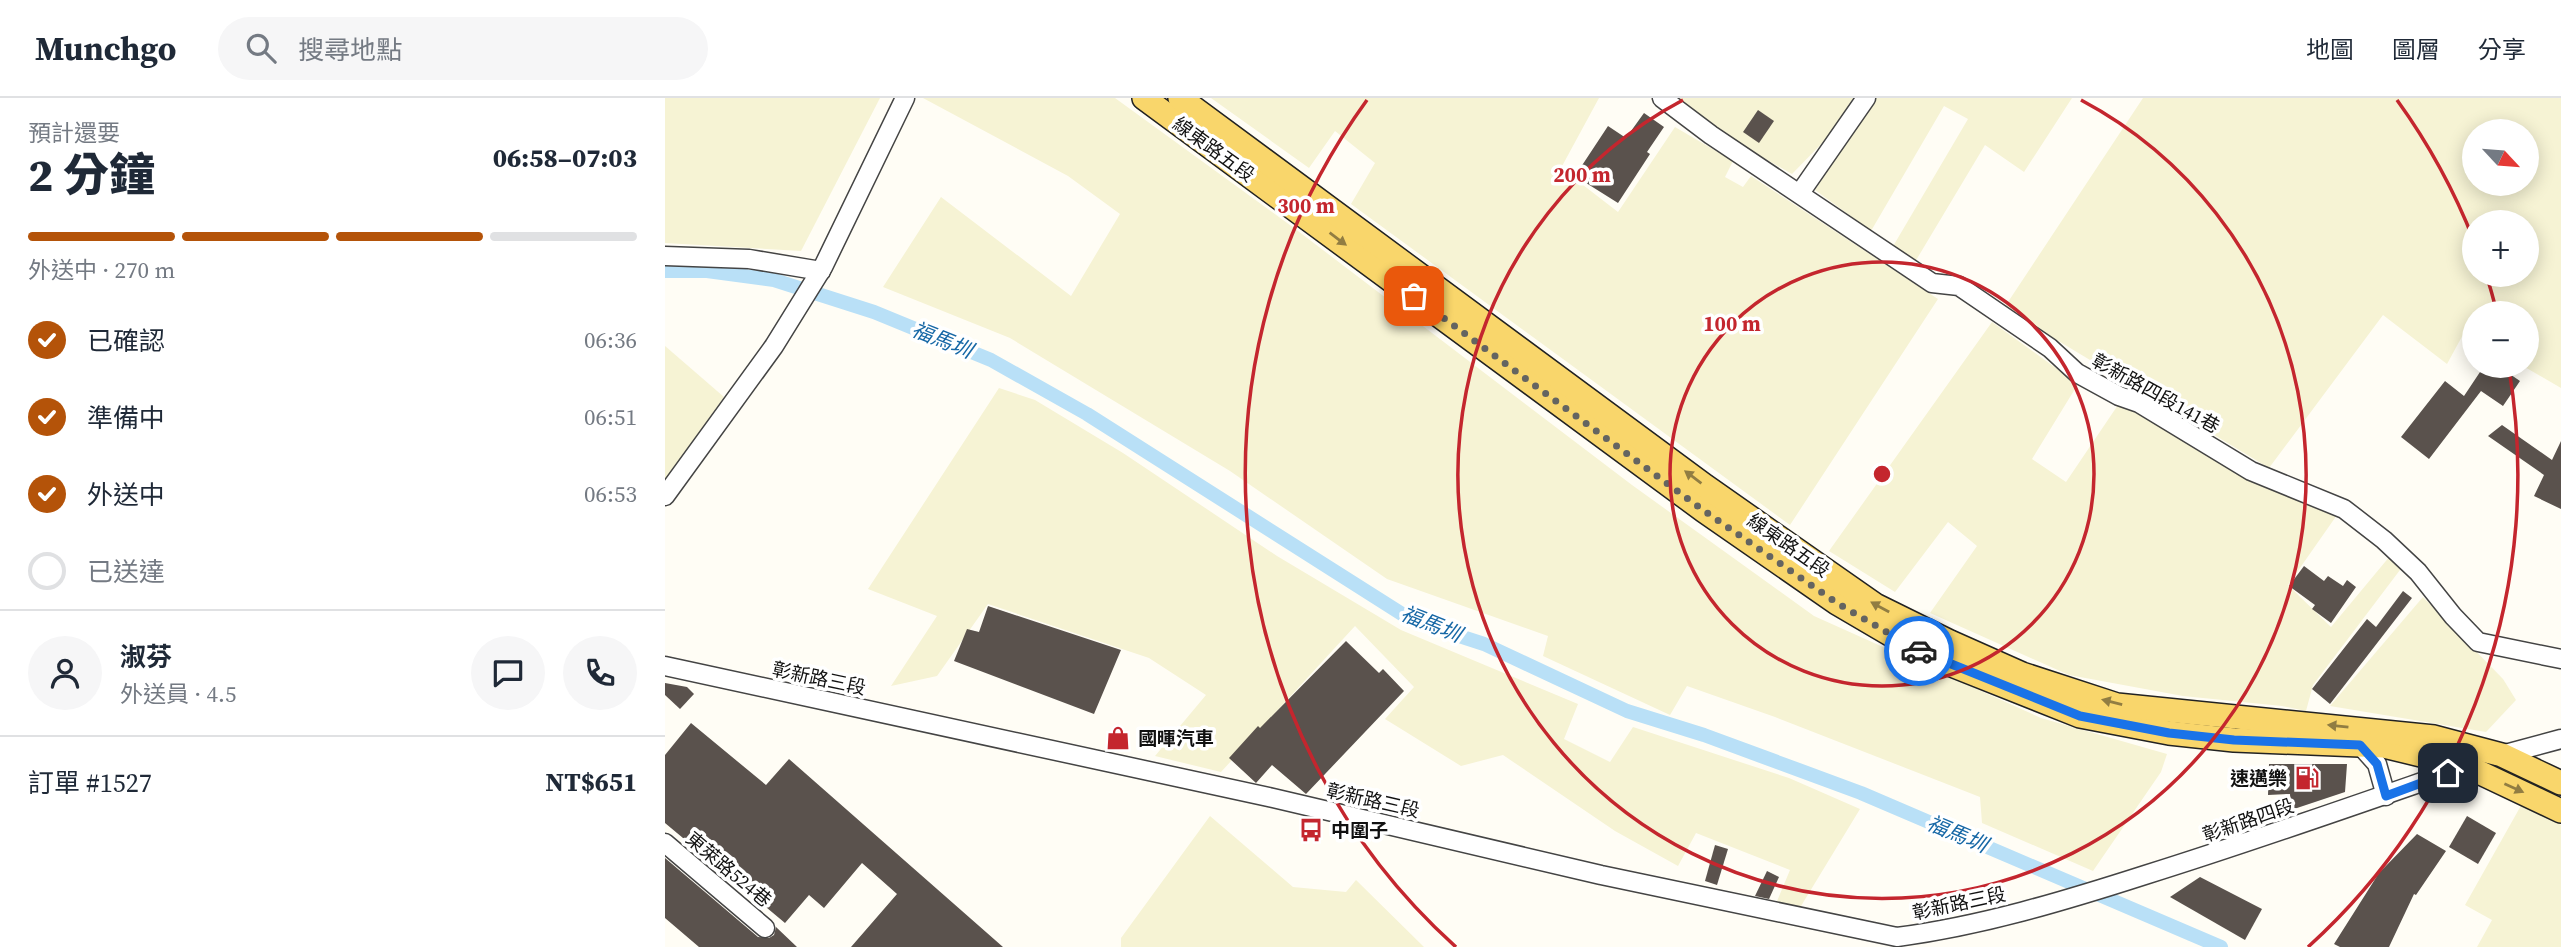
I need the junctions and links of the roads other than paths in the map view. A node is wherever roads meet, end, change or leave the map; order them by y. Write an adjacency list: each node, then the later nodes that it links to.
1 (905, 98): 8 (street)
2 (1144, 98): 13 (main road, 線東路五段, one-way to 13)
3 (1180, 98): 14 (main road, 線東路五段, one-way to 3)
4 (1661, 98): 6 (street, 彰新路四段141巷)
5 (1866, 98): 6 (street)
6 (1800, 193): 10 (street, 彰新路四段141巷)
7 (665, 256): 8 (street)
8 (818, 275): 9 (street)
9 (665, 496)
10 (2561, 659)
11 (665, 666): 22 (street, 彰新路三段)
12 (2561, 739): 14 (street, 彰新路四段)
13 (2360, 745): 15 (main road, 線東路五段); 17 (street)
14 (2502, 755): 15 (street, 彰新路四段); 16 (main road, 線東路五段)
15 (2466, 766): 17 (street, 彰新路四段); 18 (main road, 線東路五段, one-way to 18)
16 (2561, 783)
17 (2386, 796): 20 (street, 彰新路四段)
18 (2561, 811)
19 (665, 843): 21 (street, 東萊路524巷)
20 (2071, 899): 22 (street, 彰新路三段)
21 (765, 928)
22 (1891, 944)

